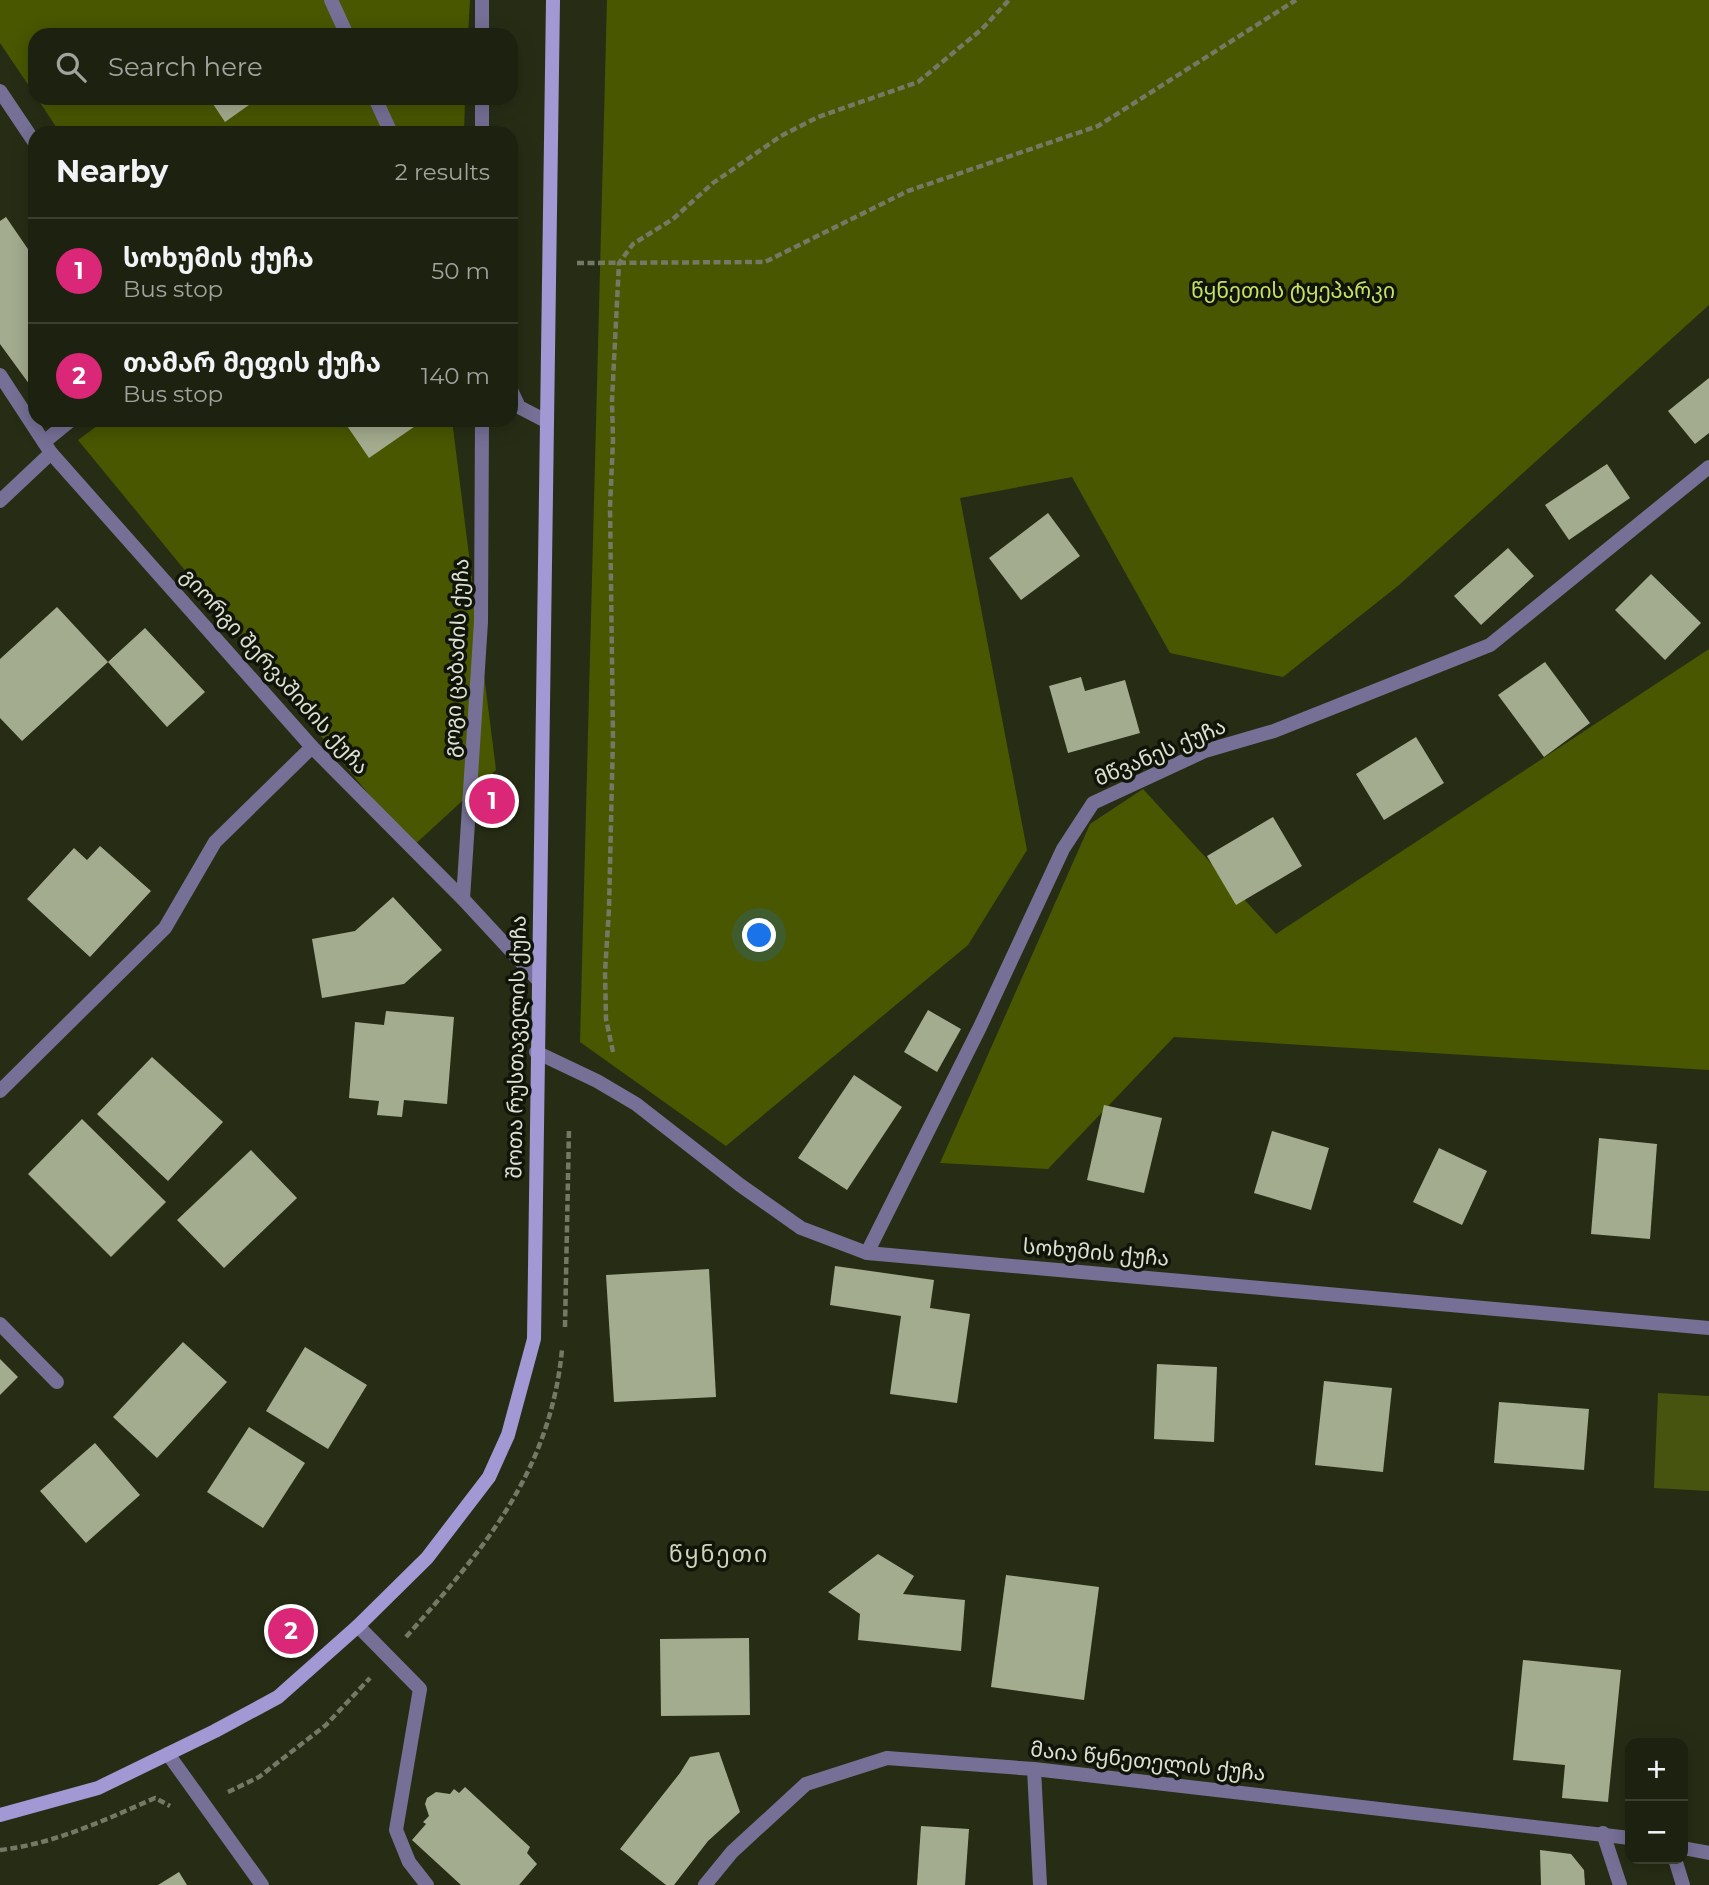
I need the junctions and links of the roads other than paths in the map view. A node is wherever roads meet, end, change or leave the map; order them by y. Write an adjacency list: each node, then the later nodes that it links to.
1 (331, 0): 4 (street)
2 (482, 0): 5 (street)
3 (553, 0): 15 (main road, შოთა რუსთაველის ქუჩა)
4 (344, 28)
5 (482, 28)
6 (0, 90): 11 (street)
7 (379, 105): 9 (street)
8 (482, 105): 10 (street)
9 (388, 126)
10 (482, 126)
11 (28, 132)
12 (0, 375): 14 (street, გიორგი შერვაშიძის ქუჩა)
13 (518, 405): 15 (street)
14 (28, 418)
15 (546, 421): 24 (main road, შოთა რუსთაველის ქუჩა)
16 (34, 427): 19 (street, გიორგი შერვაშიძის ქუჩა)
17 (65, 427): 19 (street)
18 (482, 427): 23 (street, გოგი ცაბაძის ქუჩა)
19 (48, 448): 21 (street); 22 (street, გიორგი შერვაშიძის ქუჩა)
20 (1709, 467): 27 (street, მწვანეს ქუჩა)
21 (0, 501)
22 (312, 747): 23 (street, გიორგი შერვაშიძის ქუჩა); 26 (street)
23 (463, 899): 24 (street, გიორგი შერვაშიძის ქუჩა)
24 (537, 979): 25 (main road, შოთა რუსთაველის ქუჩა)
25 (536, 1052): 27 (street, სოხუმის ქუჩა); 31 (main road, შოთა რუსთაველის ქუჩა)
26 (0, 1091)
27 (867, 1252): 29 (street, სოხუმის ქუჩა)
28 (0, 1324): 30 (street)
29 (1709, 1328)
30 (57, 1382)
31 (358, 1626): 32 (main road, შოთა რუსთაველის ქუჩა); 41 (street)
32 (167, 1754): 34 (main road, შოთა რუსთაველის ქუჩა); 40 (street)
33 (1034, 1769): 35 (street, მაია წყნეთელის ქუჩა); 42 (street, მაია წყნეთელის ქუჩა); 43 (street)
34 (0, 1815)
35 (1603, 1833): 36 (street, მაია წყნეთელის ქუჩა); 44 (street)
36 (1625, 1837)
37 (1688, 1849): 38 (street)
38 (1709, 1853)
39 (1677, 1864): 45 (street)
40 (262, 1885)
41 (427, 1885)
42 (705, 1885)
43 (1040, 1885)
44 (1620, 1885)
45 (1683, 1885)

